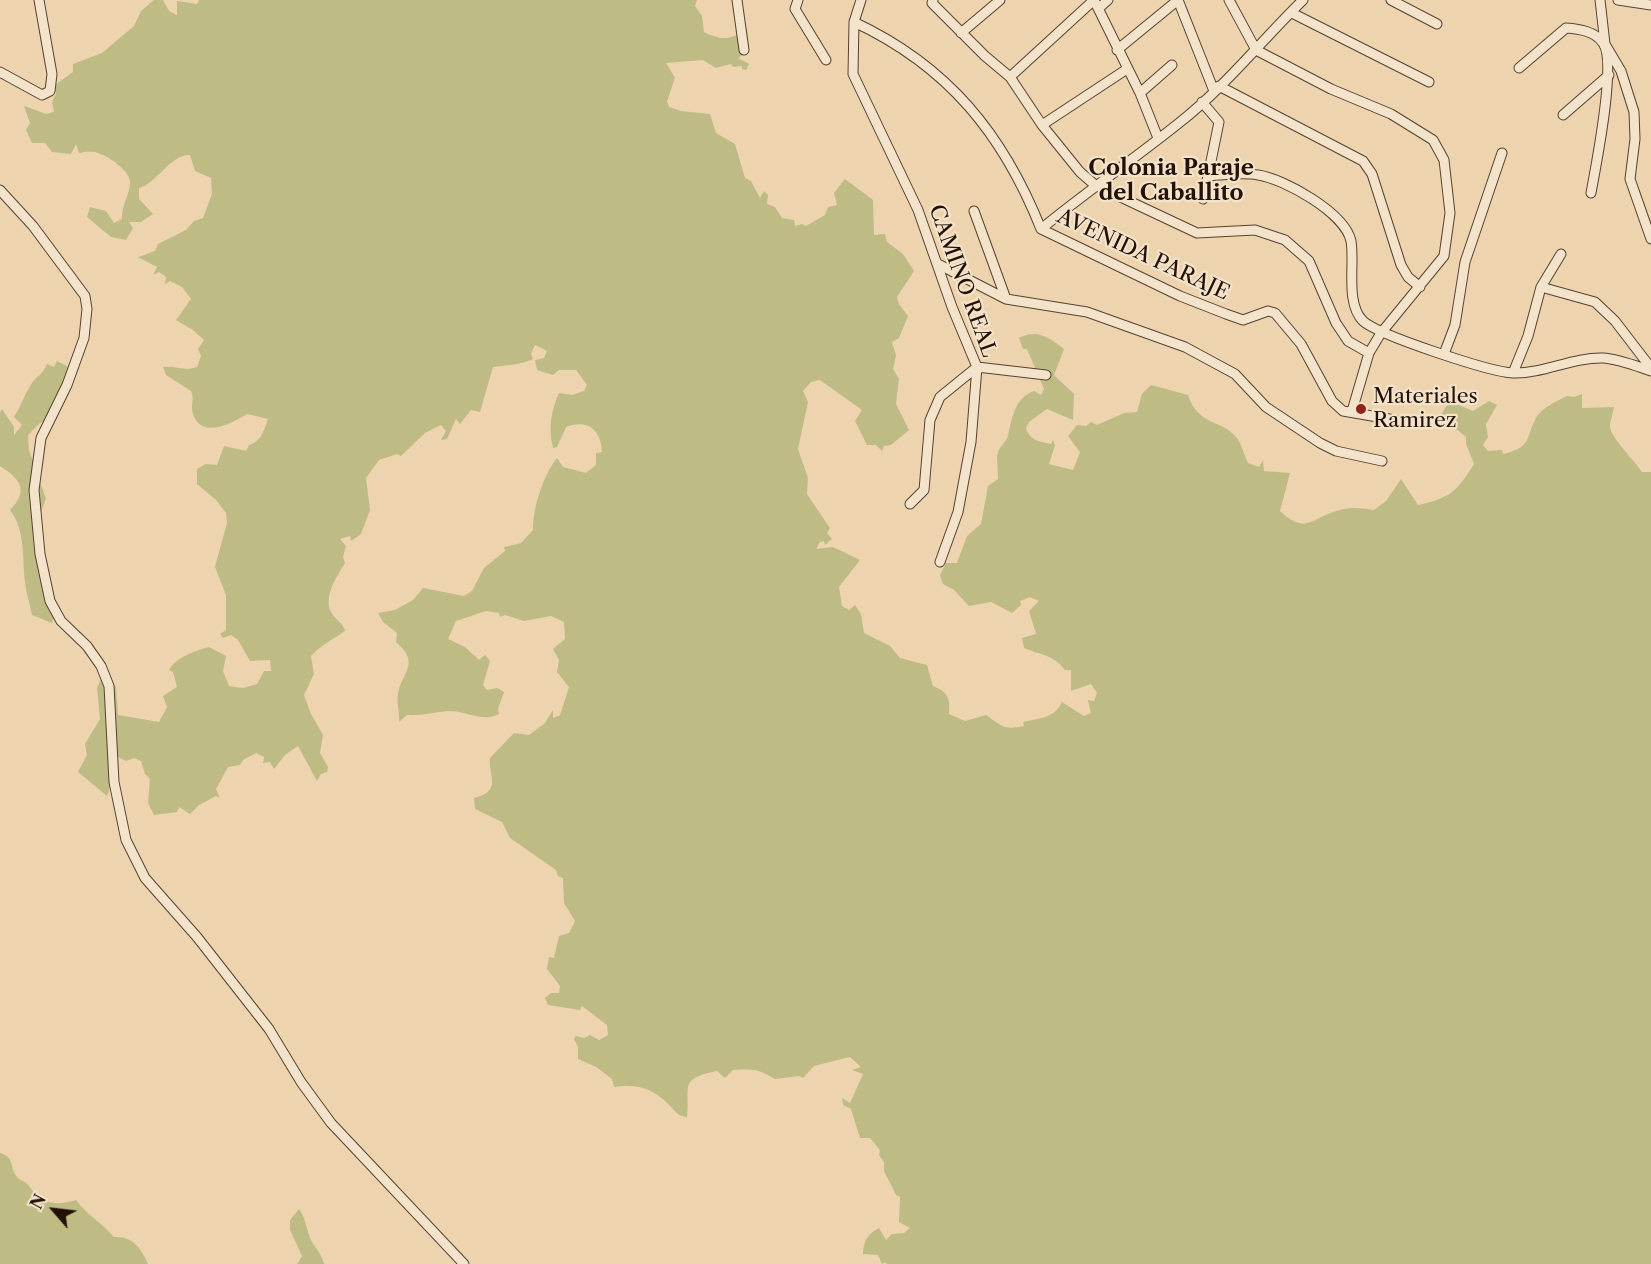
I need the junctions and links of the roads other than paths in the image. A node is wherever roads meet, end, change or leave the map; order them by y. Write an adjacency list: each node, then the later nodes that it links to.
1 (39, 0): 28 (street)
2 (737, 0): 21 (street)
3 (798, 0): 24 (street)
4 (861, 0): 17 (street, CAMINO REAL)
5 (1000, 0): 19 (street)
6 (1108, 0): 14 (street)
7 (1178, 0): 22 (street); 32 (street)
8 (1229, 0): 23 (street)
9 (1303, 0): 16 (street)
10 (1391, 0): 18 (street)
11 (1600, 0): 20 (street)
12 (1618, 0): 15 (street)
13 (932, 2): 19 (street)
14 (1096, 4): 22 (street); 30 (street)
15 (1651, 5)
16 (1292, 13): 23 (street); 31 (street)
17 (854, 22): 45 (street, AVENIDA PARAJE); 48 (street, CAMINO REAL)
18 (1437, 24)
19 (961, 33): 30 (street)
20 (1605, 44): 26 (street); 29 (street); 46 (street)
21 (744, 50)
22 (1118, 50): 27 (street)
23 (1256, 50): 32 (street); 49 (street)
24 (826, 60)
25 (1172, 65): 33 (street)
26 (1519, 68)
27 (1126, 69): 33 (street); 36 (street)
28 (0, 72)
29 (1609, 75): 35 (street); 42 (street)
30 (1011, 77): 36 (street)
31 (1429, 82)
32 (1216, 89): 34 (street); 49 (street)
33 (1140, 93): 37 (street)
34 (1202, 102): 37 (street); 39 (street)
35 (1563, 115)
36 (1042, 125): 40 (street)
37 (1158, 138): 40 (street)
38 (1502, 153): 54 (street)
39 (1208, 176): 43 (street); 52 (street)
40 (1095, 185): 45 (street); 53 (street)
41 (0, 190): 64 (street)
42 (1591, 193)
43 (1203, 199)
44 (974, 211): 51 (street)
45 (1041, 229): 59 (street, AVENIDA PARAJE)
46 (1651, 239)
47 (1561, 254): 50 (street)
48 (938, 264): 51 (street); 55 (street, CAMINO REAL)
49 (1420, 287): 52 (street)
50 (1541, 287): 56 (street); 57 (street)
51 (1006, 299): 61 (street)
52 (1381, 333): 53 (street); 54 (street)
53 (1369, 352): 59 (street)
54 (1444, 354): 57 (street)
55 (977, 367): 58 (street); 62 (street); 63 (street, CAMINO REAL)
56 (1651, 369): 57 (street)
57 (1513, 373)
58 (1046, 375)
59 (1352, 411): 60 (street)
60 (1412, 423)
61 (1383, 460)
62 (910, 504)
63 (940, 562)
64 (464, 1264)

